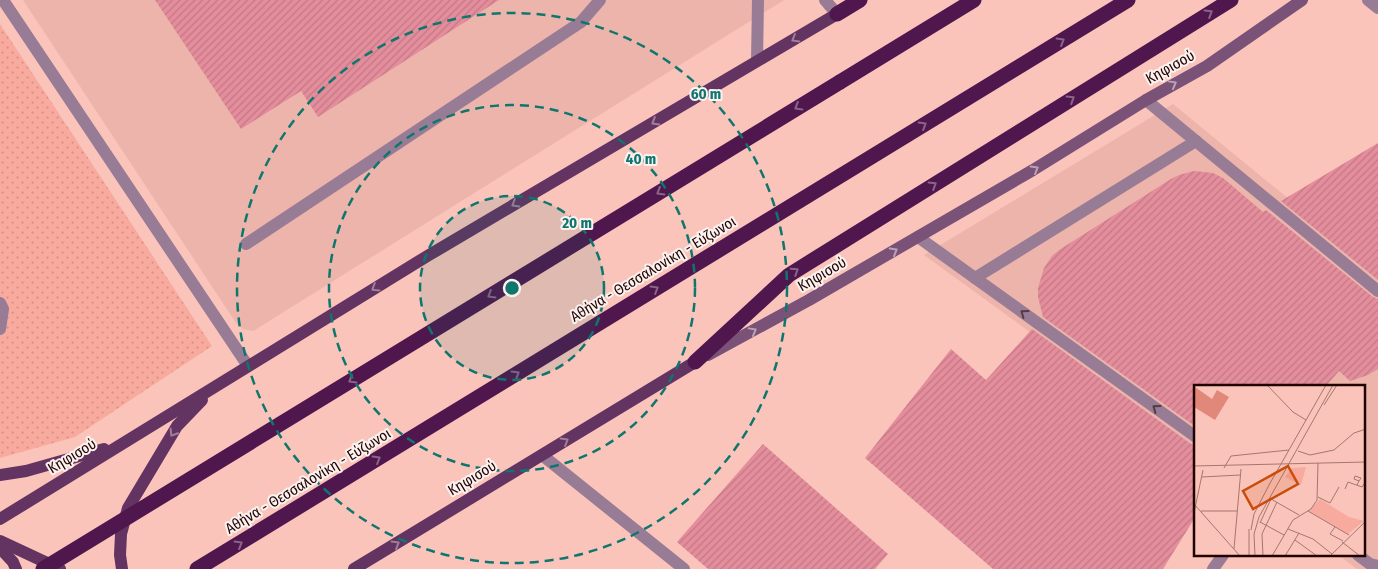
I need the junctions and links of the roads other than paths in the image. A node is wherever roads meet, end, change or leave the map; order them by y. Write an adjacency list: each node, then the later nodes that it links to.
1 (3, 0): 24 (street)
2 (600, 0): 18 (street)
3 (758, 0): 14 (street)
4 (825, 0): 13 (street)
5 (852, 0): 13 (street, Κηφισού)
6 (860, 0): 13 (highway)
7 (974, 0): 36 (highway, one-way to 36, bridge)
8 (1128, 0): 39 (highway, Αθήνα - Θεσσαλονίκη - Εύζωνοι, one-way to 8)
9 (1231, 0): 23 (highway, one-way to 9)
10 (1302, 0): 15 (street, Κηφισού, one-way to 10)
11 (1368, 0): 12 (street)
12 (1378, 8)
13 (837, 14): 14 (main road, Κηφισού, one-way to 14)
14 (757, 61): 24 (main road, Κηφισού, one-way to 24)
15 (1146, 100): 16 (street); 17 (street, Κηφισού, one-way to 15)
16 (1196, 141): 19 (street); 20 (street)
17 (918, 237): 19 (street); 23 (street, Κηφισού, one-way to 17)
18 (246, 244)
19 (975, 278): 25 (street, one-way to 19)
20 (1378, 292)
21 (0, 303): 22 (street)
22 (0, 329)
23 (694, 362): 27 (main road, Κηφισού, one-way to 23)
24 (248, 366): 26 (main road, Κηφισού); 38 (main road, one-way to 38)
25 (1194, 436)
26 (121, 445): 28 (main road); 29 (main road, Κηφισού)
27 (542, 455): 40 (main road, Κηφισού, one-way to 27); 41 (street)
28 (0, 475)
29 (0, 519)
30 (0, 541): 37 (main road)
31 (0, 548): 35 (main road)
32 (1222, 556): 42 (street)
33 (1359, 556): 34 (street)
34 (1378, 566)
35 (16, 569)
36 (43, 569)
37 (60, 569)
38 (122, 569)
39 (197, 569)
40 (354, 569)
41 (684, 569)
42 (1213, 569)

